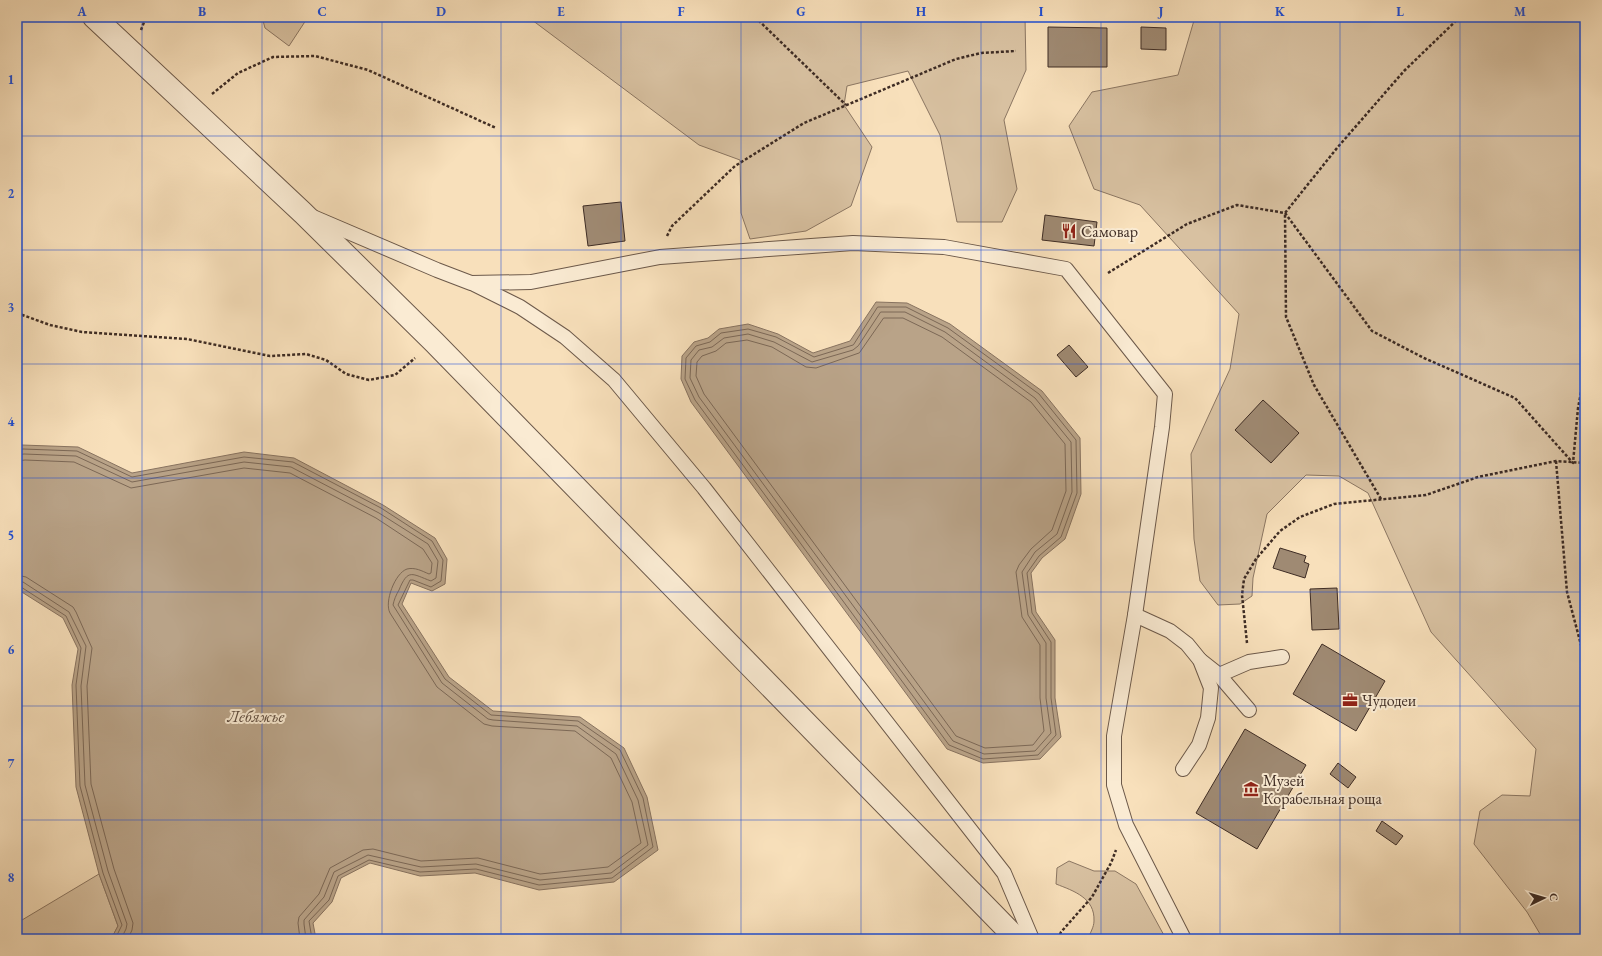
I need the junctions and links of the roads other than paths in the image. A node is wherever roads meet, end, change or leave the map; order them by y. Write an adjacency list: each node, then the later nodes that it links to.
1 (94, 17): 2 (street)
2 (303, 213): 3 (lane); 10 (street)
3 (471, 283): 4 (lane); 11 (lane)
4 (1135, 615): 6 (lane); 12 (lane)
5 (1282, 657): 7 (lane)
6 (1200, 660): 7 (lane); 9 (lane)
7 (1219, 675): 8 (lane)
8 (1249, 710)
9 (1183, 769)
10 (1017, 939)
11 (1032, 939)
12 (1184, 939)

